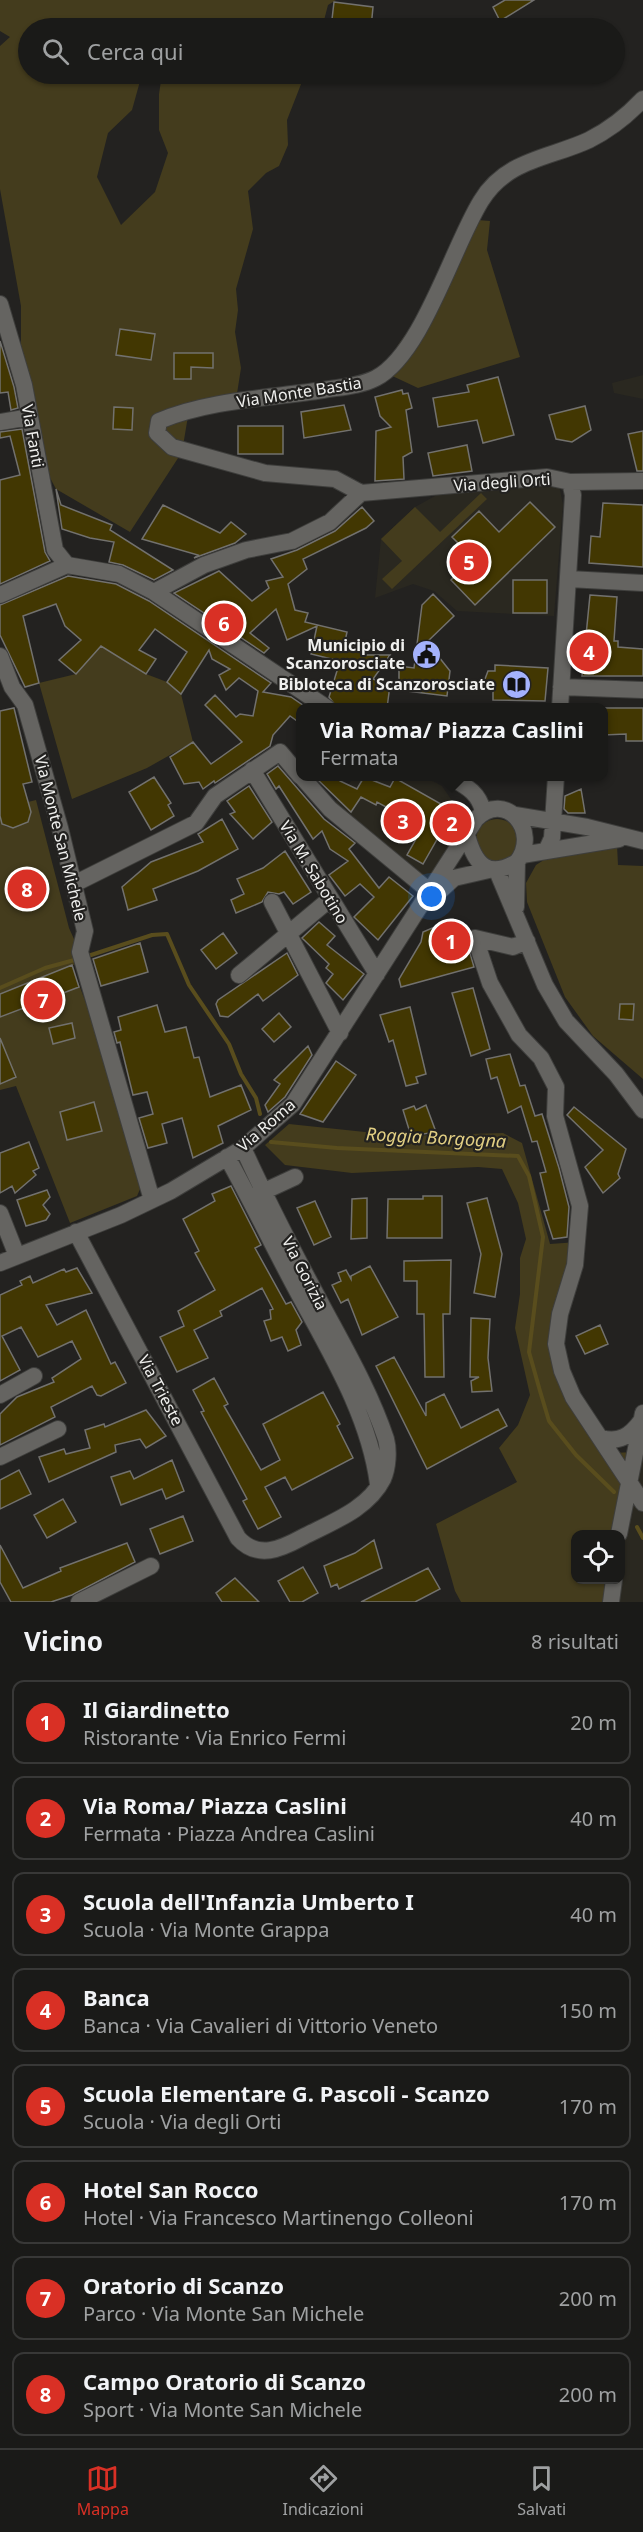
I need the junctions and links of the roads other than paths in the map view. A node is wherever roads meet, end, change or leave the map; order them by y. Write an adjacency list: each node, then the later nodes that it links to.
1 (643, 99): 7 (street, Via Monte Bastia)
2 (0, 304): 3 (street, Via Fanti)
3 (30, 417): 4 (street); 8 (street, Via Fanti)
4 (0, 422)
5 (643, 481): 6 (street, Via degli Orti)
6 (570, 482): 7 (street, Via degli Orti); 9 (street)
7 (361, 493): 11 (street)
8 (67, 566): 11 (street); 12 (street)
9 (569, 579): 10 (street); 14 (street)
10 (643, 584)
11 (154, 592): 16 (street)
12 (0, 595)
13 (0, 656): 31 (street, Via Monte San Michele)
14 (561, 687): 15 (street); 17 (street)
15 (643, 690)
16 (316, 703)
17 (560, 703)
18 (252, 770): 19 (street); 31 (street); 33 (street, Via M. Sabotino)
19 (296, 770)
20 (305, 781): 32 (street)
21 (456, 781): 23 (street)
22 (556, 781): 25 (street)
23 (483, 811): 24 (street); 26 (street)
24 (515, 815): 25 (street); 29 (street)
25 (552, 820): 27 (street); 28 (street)
26 (467, 835): 30 (street); 32 (street, Via Roma)
27 (635, 840): 28 (street)
28 (547, 849): 29 (street)
29 (520, 858): 30 (street); 36 (street)
30 (493, 870): 35 (street, Via Roma); 36 (street)
31 (74, 884): 48 (street, Via Monte San Michele)
32 (428, 890): 35 (street, Via Roma)
33 (330, 899): 37 (street); 39 (street, Via M. Sabotino)
34 (272, 902): 37 (street)
35 (419, 910): 39 (street, Via Roma)
36 (516, 911): 38 (street)
37 (290, 933): 40 (street); 41 (street)
38 (527, 941): 42 (street); 57 (street)
39 (376, 974): 41 (street, Via Roma)
40 (238, 975)
41 (340, 1033): 44 (street, Via Roma)
42 (636, 1093): 43 (street)
43 (643, 1110)
44 (243, 1148): 45 (street, Via Roma); 47 (street, Via Gorizia)
45 (227, 1157): 47 (street, Via Gorizia); 48 (street, Via Roma)
46 (296, 1177): 47 (street)
47 (256, 1196): 62 (street, Via Gorizia)
48 (152, 1200): 50 (street, Via Roma)
49 (0, 1213): 51 (street)
50 (76, 1232): 51 (street, Via Roma); 62 (street, Via Trieste)
51 (17, 1256): 52 (street, Via Roma)
52 (0, 1263)
53 (34, 1376): 54 (street)
54 (0, 1395)
55 (642, 1417): 57 (street); 59 (street)
56 (58, 1430): 58 (street)
57 (601, 1438): 59 (street)
58 (0, 1457)
59 (629, 1484): 60 (street); 61 (street)
60 (643, 1503)
61 (620, 1530)
62 (246, 1547)
63 (152, 1566): 65 (street)
64 (613, 1584): 66 (street)
65 (79, 1602)
66 (611, 1602)

